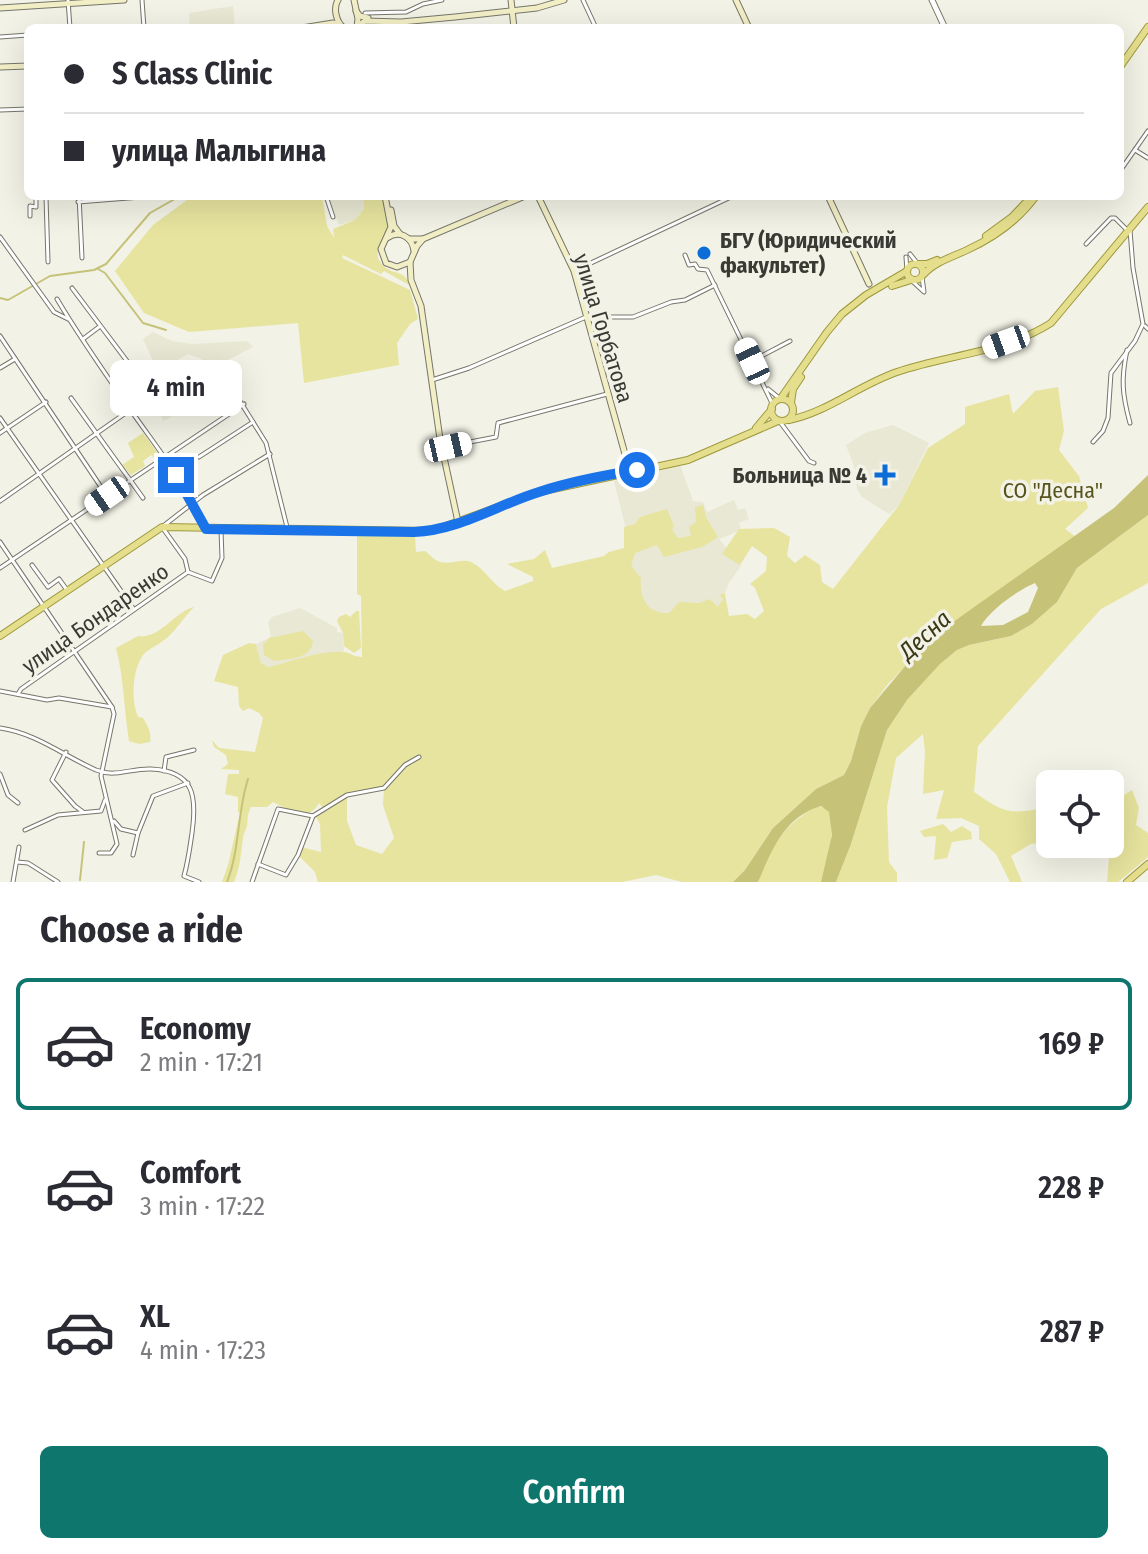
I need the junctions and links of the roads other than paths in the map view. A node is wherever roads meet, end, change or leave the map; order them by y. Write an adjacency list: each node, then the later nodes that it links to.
1 (124, 0): 12 (main road)
2 (142, 0): 18 (street)
3 (338, 0): 19 (main road)
4 (442, 0): 16 (street)
5 (511, 0): 14 (main road)
6 (556, 0): 14 (main road)
7 (564, 0): 14 (main road)
8 (583, 0): 23 (street)
9 (736, 0): 24 (main road)
10 (932, 0): 25 (street)
11 (353, 1): 15 (main road)
12 (68, 2): 13 (main road); 17 (street)
13 (0, 8)
14 (511, 9): 15 (main road); 21 (main road); 22 (main road)
15 (356, 11): 20 (main road)
16 (365, 13)
17 (70, 24)
18 (144, 24)
19 (341, 24)
20 (358, 24)
21 (380, 24)
22 (513, 24)
23 (594, 24)
24 (747, 24)
25 (943, 24)
26 (1148, 27): 30 (main road)
27 (1148, 34): 33 (main road)
28 (24, 35): 29 (street)
29 (0, 37)
30 (1124, 61)
31 (24, 66): 32 (main road)
32 (0, 67)
33 (1124, 68)
34 (24, 109): 35 (street)
35 (0, 110)
36 (1148, 131): 37 (street)
37 (1135, 150): 38 (street); 39 (street)
38 (1148, 158)
39 (1124, 165)
40 (36, 200): 53 (street)
41 (48, 200): 66 (street)
42 (100, 200): 51 (street)
43 (327, 200): 54 (street)
44 (387, 200): 55 (main road)
45 (516, 200): 61 (main road)
46 (540, 200): 70 (main road, улица Горбатова)
47 (725, 200): 70 (street)
48 (830, 200): 75 (main road)
49 (1029, 200): 68 (main road)
50 (1030, 200): 72 (main road)
51 (78, 202): 65 (street)
52 (1148, 207): 56 (main road)
53 (30, 216)
54 (333, 217)
55 (392, 227): 57 (main road); 59 (main road)
56 (1129, 230): 62 (street); 83 (street); 104 (main road)
57 (400, 234): 59 (main road); 60 (main road)
58 (0, 237): 82 (street)
59 (386, 239): 69 (main road)
60 (409, 239): 61 (main road); 63 (main road)
61 (423, 239): 63 (main road)
62 (1086, 244)
63 (414, 251): 67 (main road)
64 (685, 255): 76 (street)
65 (82, 258)
66 (48, 262)
67 (410, 262): 69 (main road); 73 (main road)
68 (918, 264): 71 (main road); 71 (street); 72 (main road)
69 (397, 267): 73 (main road)
70 (574, 271): 81 (main road, улица Горбатова)
71 (907, 271): 74 (main road); 78 (main road)
72 (923, 276): 74 (main road); 74 (street)
73 (411, 280): 94 (main road)
74 (911, 280): 101 (main road)
75 (869, 284): 78 (street); 79 (street)
76 (715, 285): 81 (street); 90 (street)
77 (72, 288): 84 (street)
78 (877, 289): 79 (main road)
79 (867, 294): 98 (main road)
80 (57, 299): 82 (street)
81 (586, 317): 94 (street); 96 (main road, улица Горбатова)
82 (70, 321): 86 (street)
83 (1146, 326): 88 (street)
84 (99, 327): 86 (street); 91 (street)
85 (0, 336): 89 (street)
86 (81, 340): 103 (street)
87 (790, 341): 90 (street)
88 (1127, 350): 108 (street); 112 (street)
89 (15, 359): 92 (street); 99 (street)
90 (752, 361): 95 (street)
91 (130, 365)
92 (0, 368)
93 (223, 374): 100 (street)
94 (432, 380): 113 (main road)
95 (765, 386): 98 (street); 102 (street)
96 (607, 394): 113 (street); 120 (main road, улица Горбатова)
97 (71, 398): 111 (street)
98 (780, 398): 101 (main road); 102 (main road)
99 (46, 402): 109 (street); 114 (street)
100 (244, 404): 106 (street); 117 (street)
101 (791, 404): 104 (main road); 107 (main road)
102 (772, 407): 107 (main road); 115 (main road)
103 (130, 410): 111 (street); 117 (street)
104 (811, 413): 107 (main road)
105 (0, 418): 109 (street)
106 (254, 421): 116 (street); 118 (street)
107 (783, 421): 115 (main road); 119 (street)
108 (1130, 423)
109 (7, 428): 110 (street); 121 (street)
110 (0, 433)
111 (98, 434): 114 (street); 122 (street)
112 (1093, 442)
113 (442, 447): 128 (main road)
114 (77, 449): 121 (street); 123 (street)
115 (714, 450): 120 (main road)
116 (270, 454): 126 (street); 132 (street)
117 (164, 457): 122 (street); 126 (street)
118 (199, 457)
119 (814, 463)
120 (630, 472): 128 (main road)
121 (39, 476): 125 (street); 127 (street)
122 (130, 480): 123 (street); 124 (street)
123 (107, 496): 127 (street)
124 (143, 498)
125 (0, 501)
126 (194, 503): 129 (street); 130 (street)
127 (71, 520): 134 (street); 136 (street)
128 (458, 523): 132 (main road)
129 (162, 527): 130 (main road); 136 (main road); 138 (street)
130 (206, 529): 131 (main road)
131 (221, 529): 132 (main road); 138 (street)
132 (288, 530)
133 (0, 542): 134 (street)
134 (12, 559): 137 (street); 140 (street)
135 (32, 565): 139 (street)
136 (103, 566): 139 (main road); 141 (street)
137 (0, 568)
138 (189, 570): 141 (street, улица Бондаренко)
139 (67, 590): 140 (main road)
140 (44, 606): 142 (main road); 143 (street)
141 (134, 609): 143 (street, улица Бондаренко)
142 (0, 636)
143 (75, 651): 146 (street, улица Бондаренко); 147 (street)
144 (0, 685): 145 (street)
145 (0, 691): 146 (street)
146 (18, 694): 147 (street)
147 (112, 707): 152 (street)
148 (0, 728): 150 (street)
149 (194, 750): 153 (street)
150 (66, 752): 152 (street); 158 (street)
151 (419, 757): 160 (street)
152 (101, 771): 153 (street); 156 (street)
153 (164, 771): 155 (street)
154 (0, 774): 157 (street)
155 (188, 783): 162 (street); 171 (street)
156 (105, 799): 158 (street); 159 (street)
157 (18, 803)
158 (85, 813): 161 (street)
159 (111, 816): 162 (street); 164 (street)
160 (313, 816): 167 (street); 167 (street)
161 (25, 830)
162 (138, 833): 165 (street)
163 (19, 847): 166 (street)
164 (99, 853)
165 (133, 855)
166 (17, 862): 169 (street); 170 (street)
167 (258, 864): 172 (street)
168 (1146, 868): 173 (main road)
169 (13, 882)
170 (58, 882)
171 (199, 882)
172 (252, 882)
173 (1127, 882)

